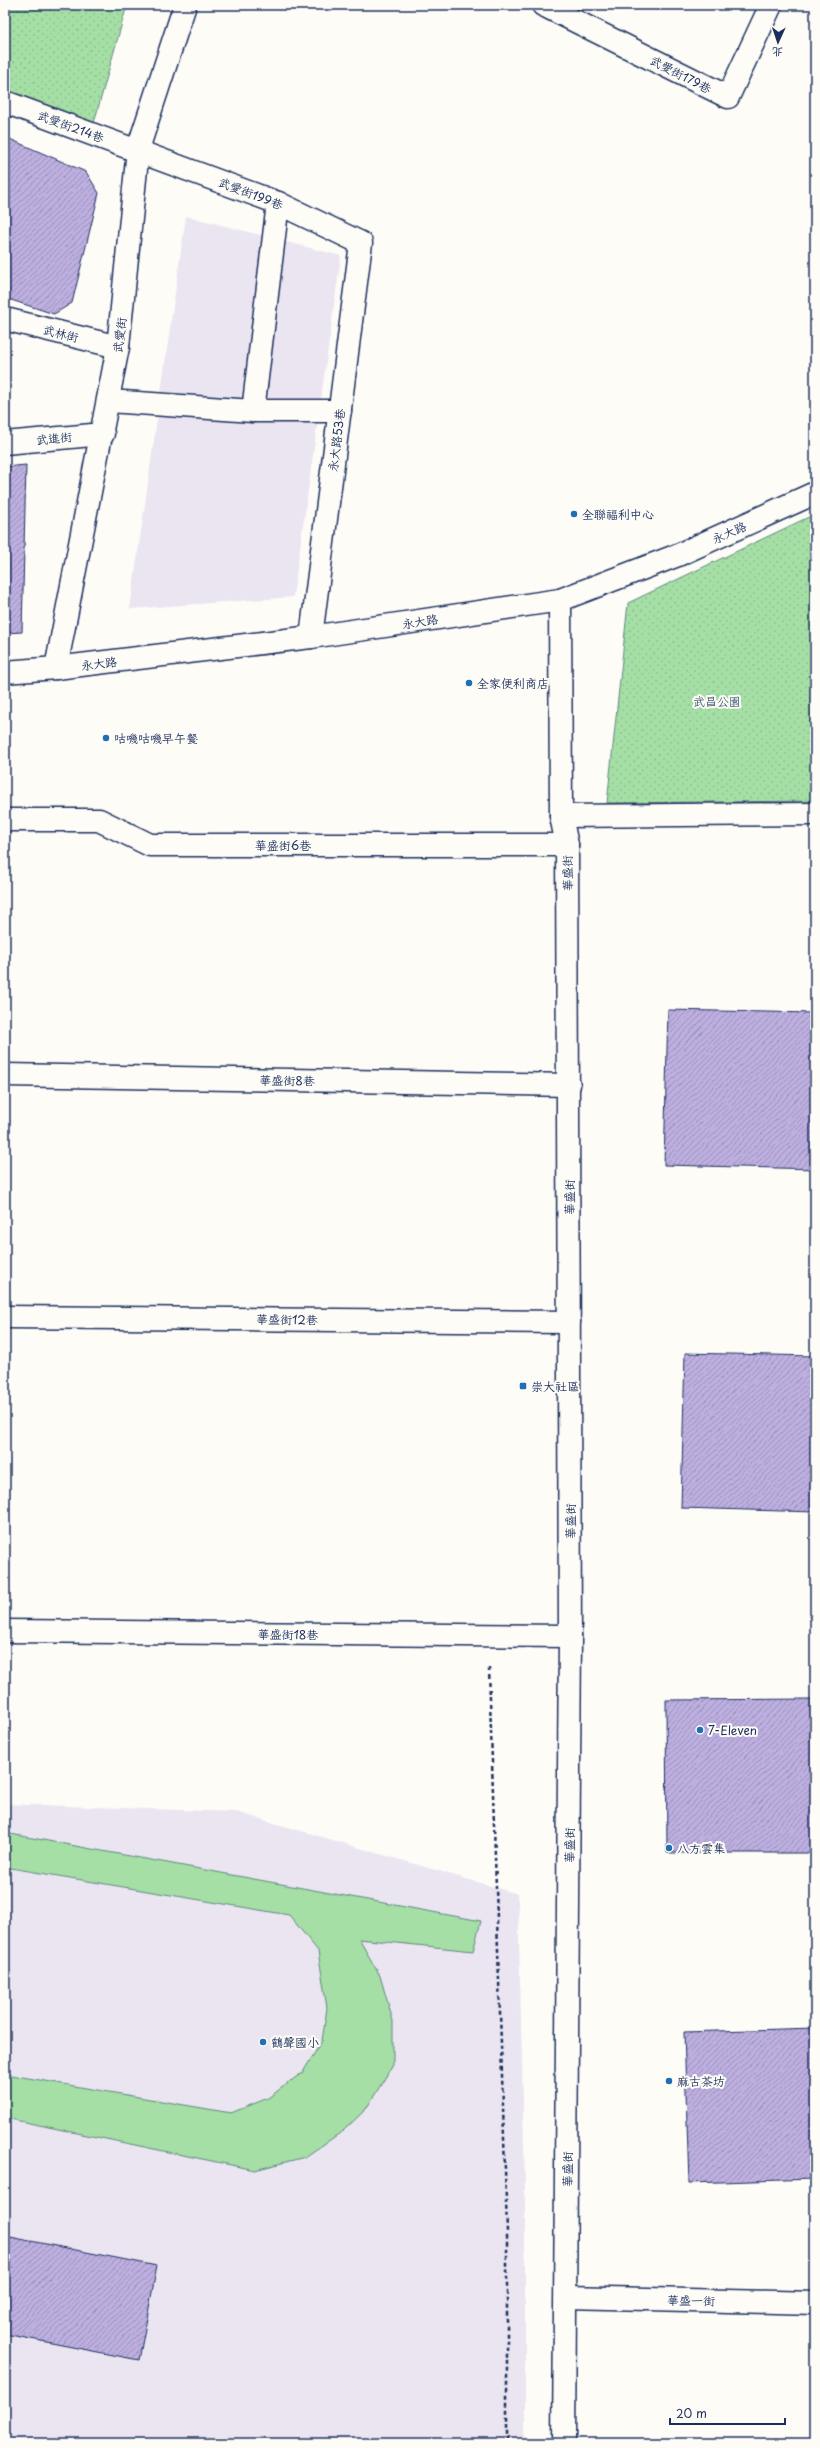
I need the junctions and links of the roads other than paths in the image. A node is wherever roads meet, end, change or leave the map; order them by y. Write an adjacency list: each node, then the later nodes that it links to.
1 (185, 5): 5 (street, 武愛街)
2 (542, 5): 3 (street, 武愛街179巷)
3 (771, 5)
4 (5, 102): 5 (street, 武愛街214巷)
5 (138, 149): 6 (street, 武愛街199巷); 9 (street, 武愛街)
6 (278, 203): 7 (street, 武愛街199巷); 11 (street)
7 (361, 243): 12 (street, 永大路53巷)
8 (5, 319): 9 (street, 武林街)
9 (118, 347): 10 (street, 武愛街)
10 (109, 401): 11 (street); 13 (street, 武愛街)
11 (253, 411): 12 (street)
12 (340, 411): 17 (street, 永大路53巷)
13 (103, 434): 14 (street, 武進街); 18 (street, 武愛街)
14 (5, 443)
15 (815, 493): 16 (street, 永大路)
16 (560, 600): 17 (street, 永大路); 21 (street, 華盛街)
17 (311, 637): 18 (street, 永大路)
18 (56, 668): 19 (street, 永大路)
19 (5, 672)
20 (815, 814): 21 (street)
21 (561, 816): 23 (street, 華盛街)
22 (5, 820): 23 (street, 華盛街6巷)
23 (567, 845): 25 (street, 華盛街)
24 (5, 1075): 25 (street, 華盛街8巷)
25 (569, 1085): 27 (street, 華盛街)
26 (5, 1317): 27 (street, 華盛街12巷)
27 (569, 1322): 29 (street, 華盛街)
28 (5, 1631): 29 (street, 華盛街18巷)
29 (570, 1636): 30 (street, 華盛街)
30 (567, 2297): 31 (street, 華盛一街); 32 (street, 華盛街)
31 (815, 2303)
32 (564, 2443)

